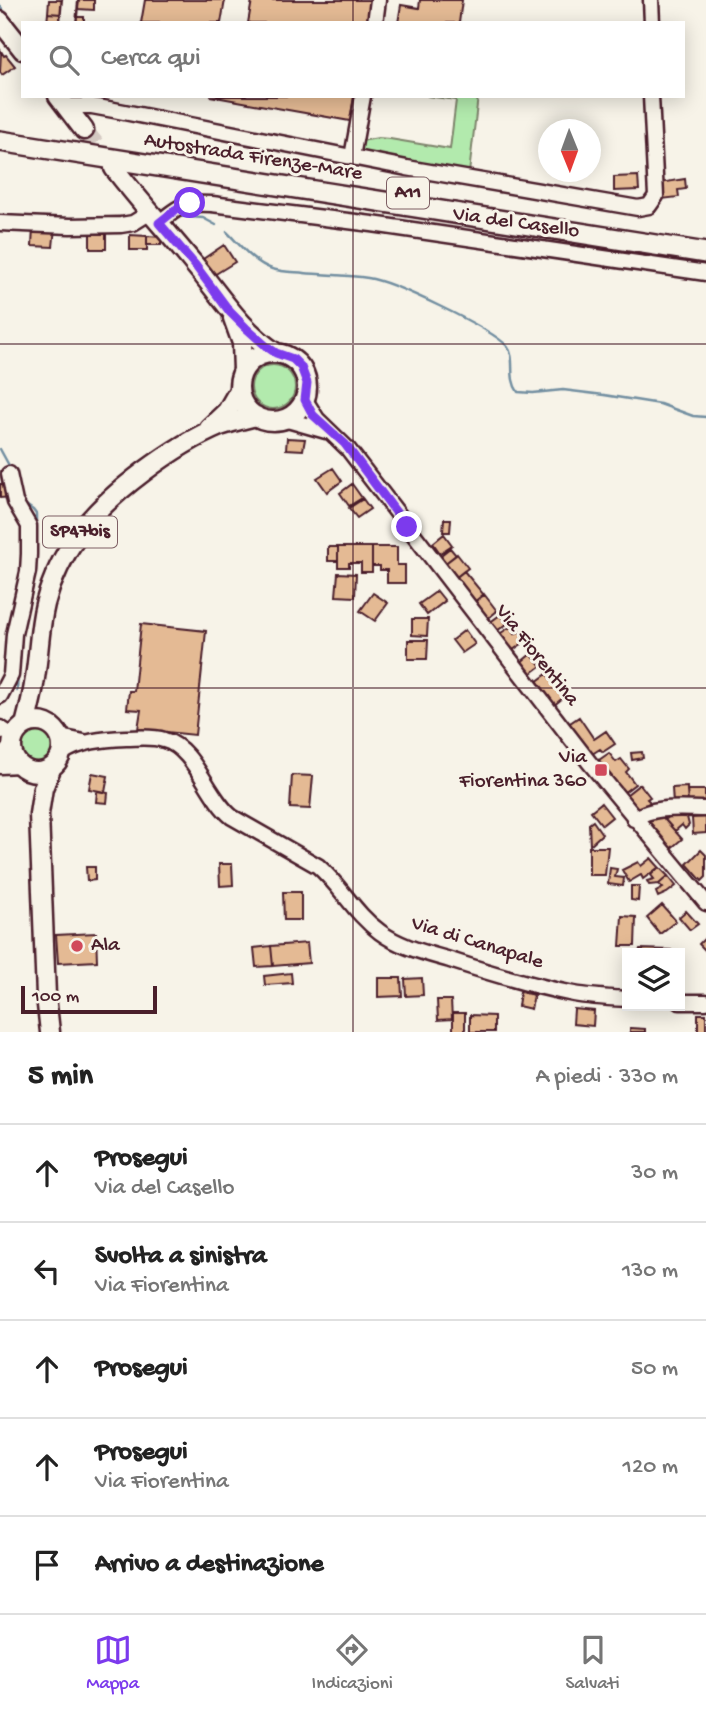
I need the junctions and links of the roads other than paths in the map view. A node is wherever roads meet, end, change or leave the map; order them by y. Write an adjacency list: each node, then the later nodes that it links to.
1 (70, 0): 5 (street)
2 (378, 0): 6 (street)
3 (651, 0): 7 (street)
4 (0, 21): 8 (main road)
5 (68, 21)
6 (374, 21)
7 (652, 21)
8 (21, 47)
9 (363, 98): 16 (street)
10 (652, 98): 16 (street)
11 (64, 99): 12 (street); 13 (main road)
12 (114, 110): 13 (street); 16 (street)
13 (82, 127)
14 (0, 128): 20 (highway, Autostrada Firenze-Mare / A11)
15 (0, 141): 21 (highway, Autostrada Firenze-Mare / A11)
16 (352, 157)
17 (114, 168): 18 (main road)
18 (154, 218): 19 (street, Via del Casello); 22 (street, Via del Casello); 23 (main road)
19 (0, 223)
20 (706, 240)
21 (706, 253)
22 (706, 273)
23 (230, 312): 24 (main road); 25 (main road)
24 (276, 353): 25 (main road); 27 (main road)
25 (243, 371): 26 (main road)
26 (239, 390): 28 (main road); 31 (main road, SP47bis)
27 (305, 400): 29 (main road); 30 (street, Via Fiorentina)
28 (256, 416): 29 (main road); 31 (main road, SP47bis)
29 (284, 419): 30 (street, Via Fiorentina)
30 (334, 435): 43 (street, Via Fiorentina)
31 (199, 437): 33 (main road, SP47bis)
32 (9, 474): 34 (street)
33 (36, 676): 35 (main road, SP47bis); 36 (main road, SP47bis)
34 (0, 696)
35 (47, 724): 36 (main road); 37 (main road, SP47bis)
36 (10, 739): 39 (main road)
37 (61, 745): 40 (main road); 45 (street, Via di Canapale)
38 (0, 766): 39 (street)
39 (22, 767): 40 (main road); 42 (main road)
40 (51, 769): 42 (main road)
41 (706, 809): 43 (street)
42 (39, 814): 48 (main road)
43 (635, 819): 44 (street, Via Fiorentina)
44 (706, 903)
45 (622, 999)
46 (685, 1002): 47 (street)
47 (706, 1002)
48 (50, 1032)

